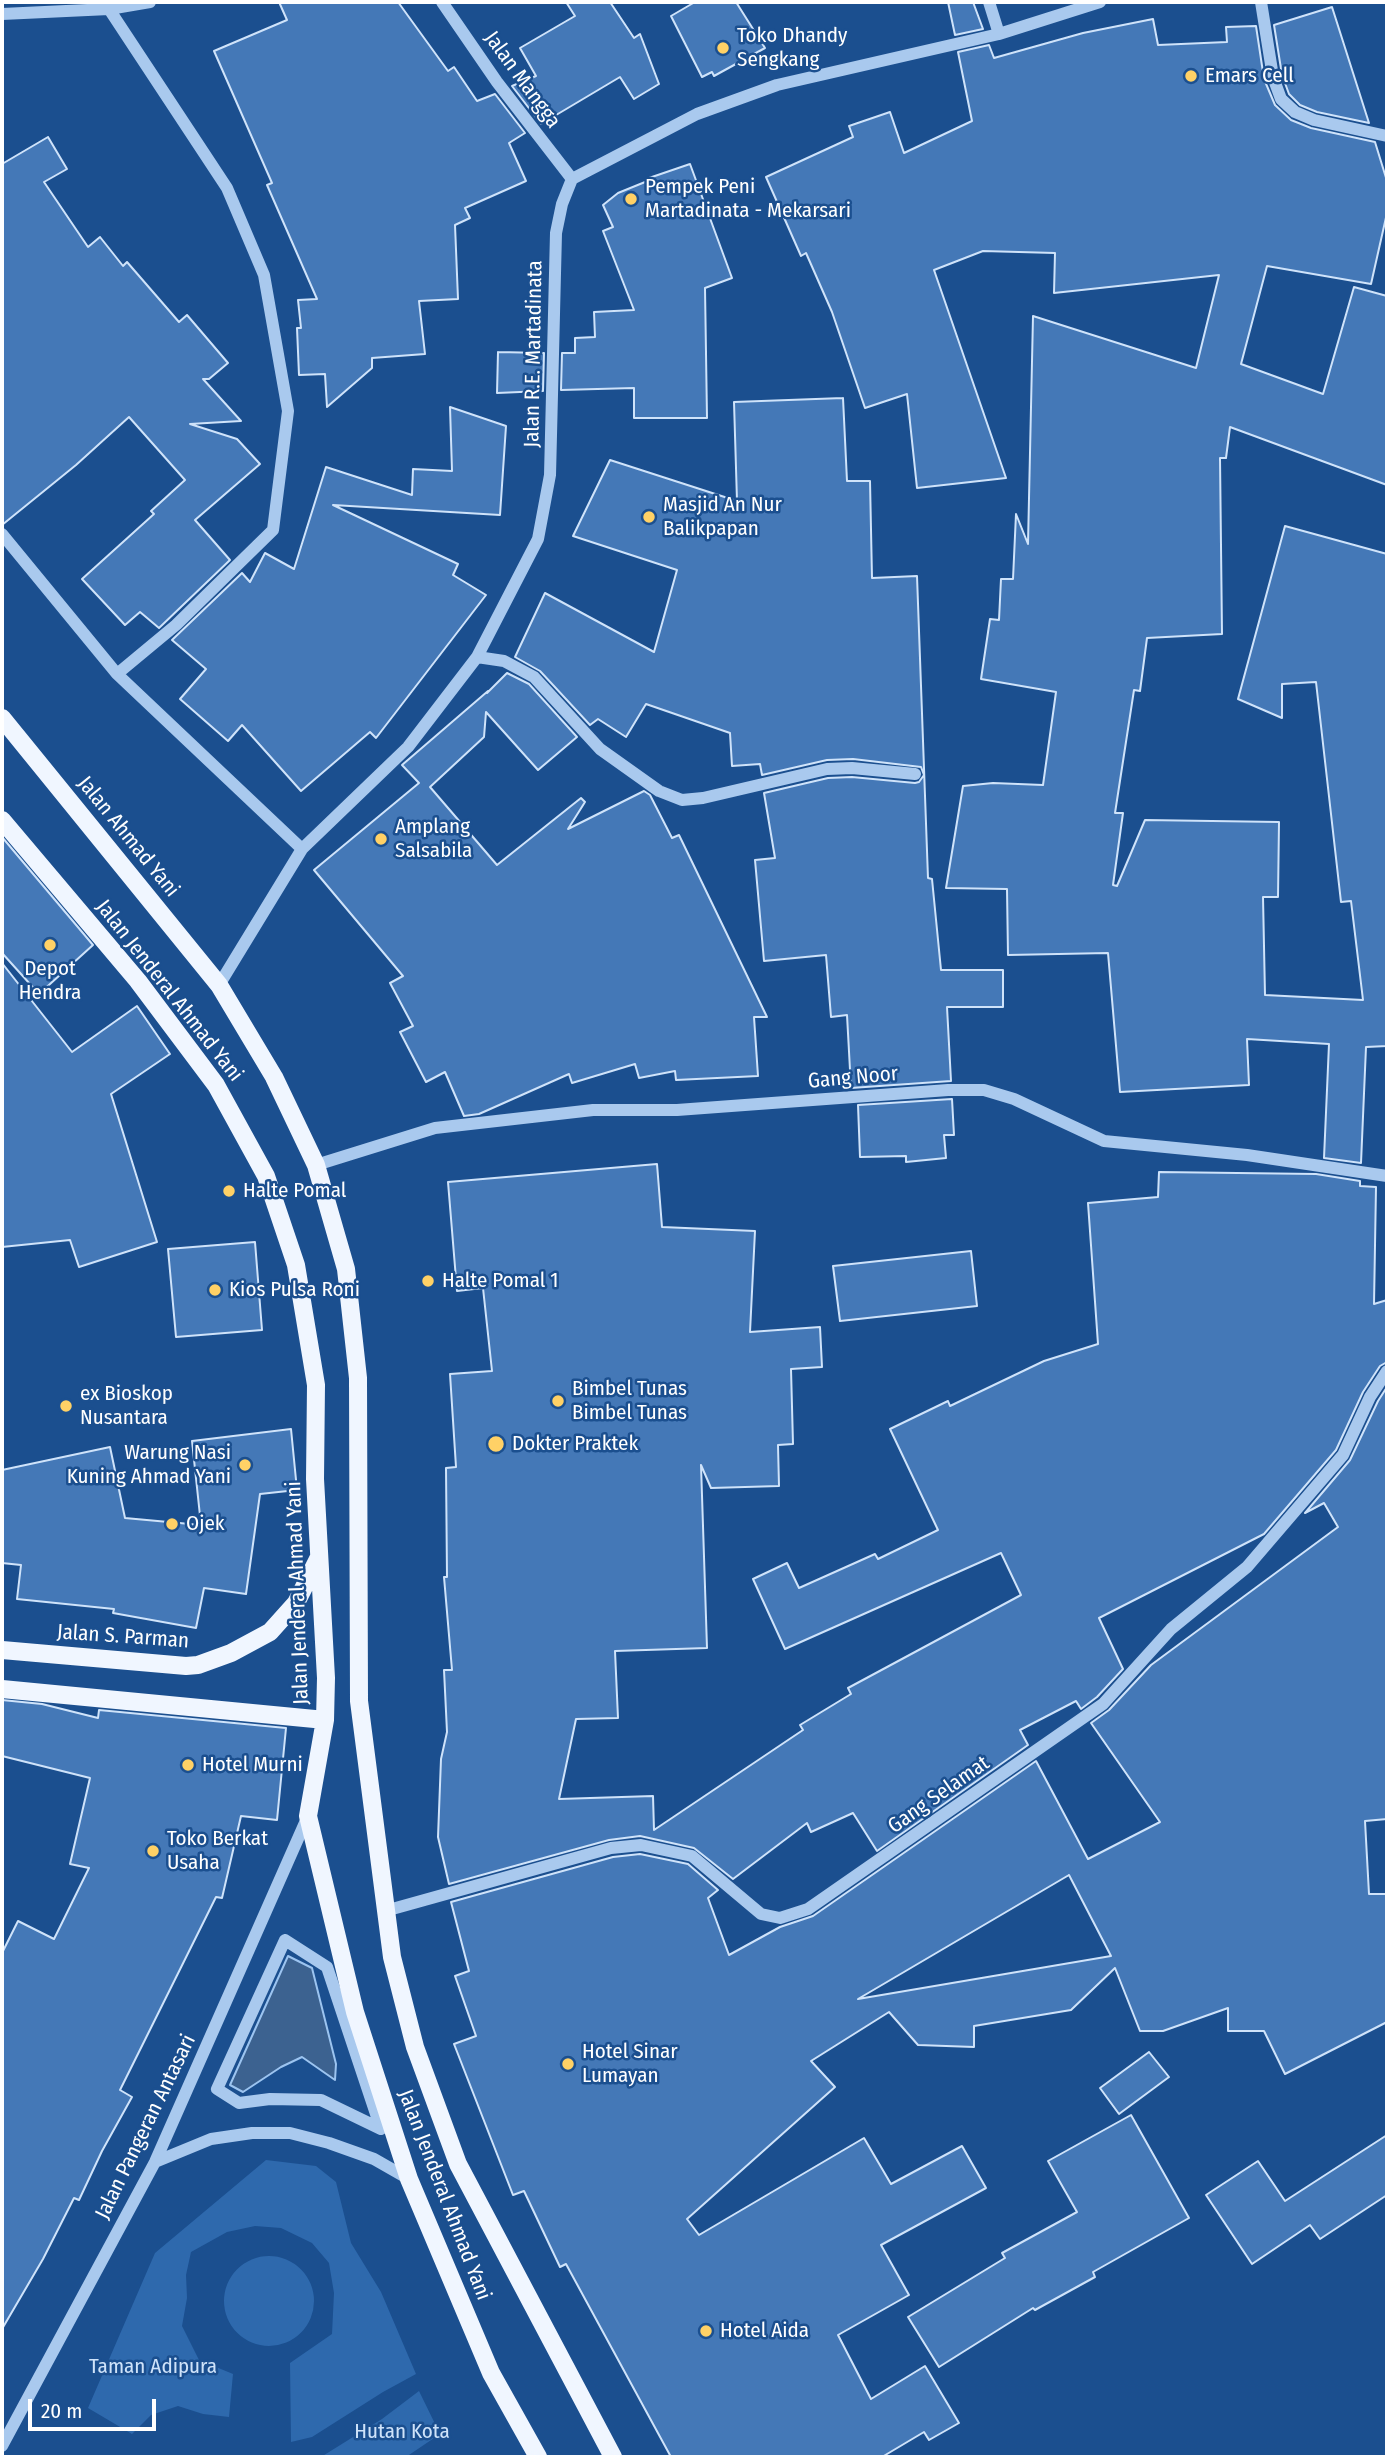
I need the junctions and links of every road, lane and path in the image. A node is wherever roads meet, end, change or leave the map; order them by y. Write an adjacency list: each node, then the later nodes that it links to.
1 (150, 2): 6 (street)
2 (442, 2): 10 (street, Jalan Mangga)
3 (989, 2): 8 (street)
4 (1100, 2): 8 (street)
5 (1261, 2): 9 (street)
6 (109, 9): 7 (street); 13 (street)
7 (2, 14)
8 (999, 34): 10 (street)
9 (1387, 135)
10 (572, 179): 12 (street, Jalan R.E. Martadinata)
11 (2, 534): 13 (street)
12 (477, 657): 15 (street); 17 (street, Jalan R.E. Martadinata)
13 (117, 674): 17 (street)
14 (2, 718): 18 (main road, Jalan Ahmad Yani)
15 (915, 774)
16 (2, 820): 22 (main road, Jalan Jenderal Ahmad Yani)
17 (302, 849): 18 (street, Jalan R.E. Martadinata)
18 (219, 985): 19 (main road, Jalan Jenderal Ahmad Yani)
19 (316, 1165): 20 (street, Gang Noor); 27 (main road, Jalan Jenderal Ahmad Yani)
20 (1387, 1176)
21 (1387, 1371): 27 (street, Gang Selamat)
22 (320, 1557): 23 (main road, Jalan S. Parman); 25 (main road, Jalan Jenderal Ahmad Yani)
23 (2, 1650)
24 (2, 1689): 25 (main road)
25 (325, 1720): 26 (main road, Jalan Jenderal Ahmad Yani)
26 (308, 1816): 29 (street, Jalan Pangeran Antasari); 30 (main road, Jalan Jenderal Ahmad Yani)
27 (385, 1911): 33 (main road, Jalan Jenderal Ahmad Yani)
28 (239, 2103): 28 (street)
29 (155, 2162): 30 (street); 31 (street, Jalan Pangeran Antasari)
30 (409, 2179): 32 (main road, Jalan Jenderal Ahmad Yani)
31 (2, 2446)
32 (538, 2457)
33 (612, 2457)

